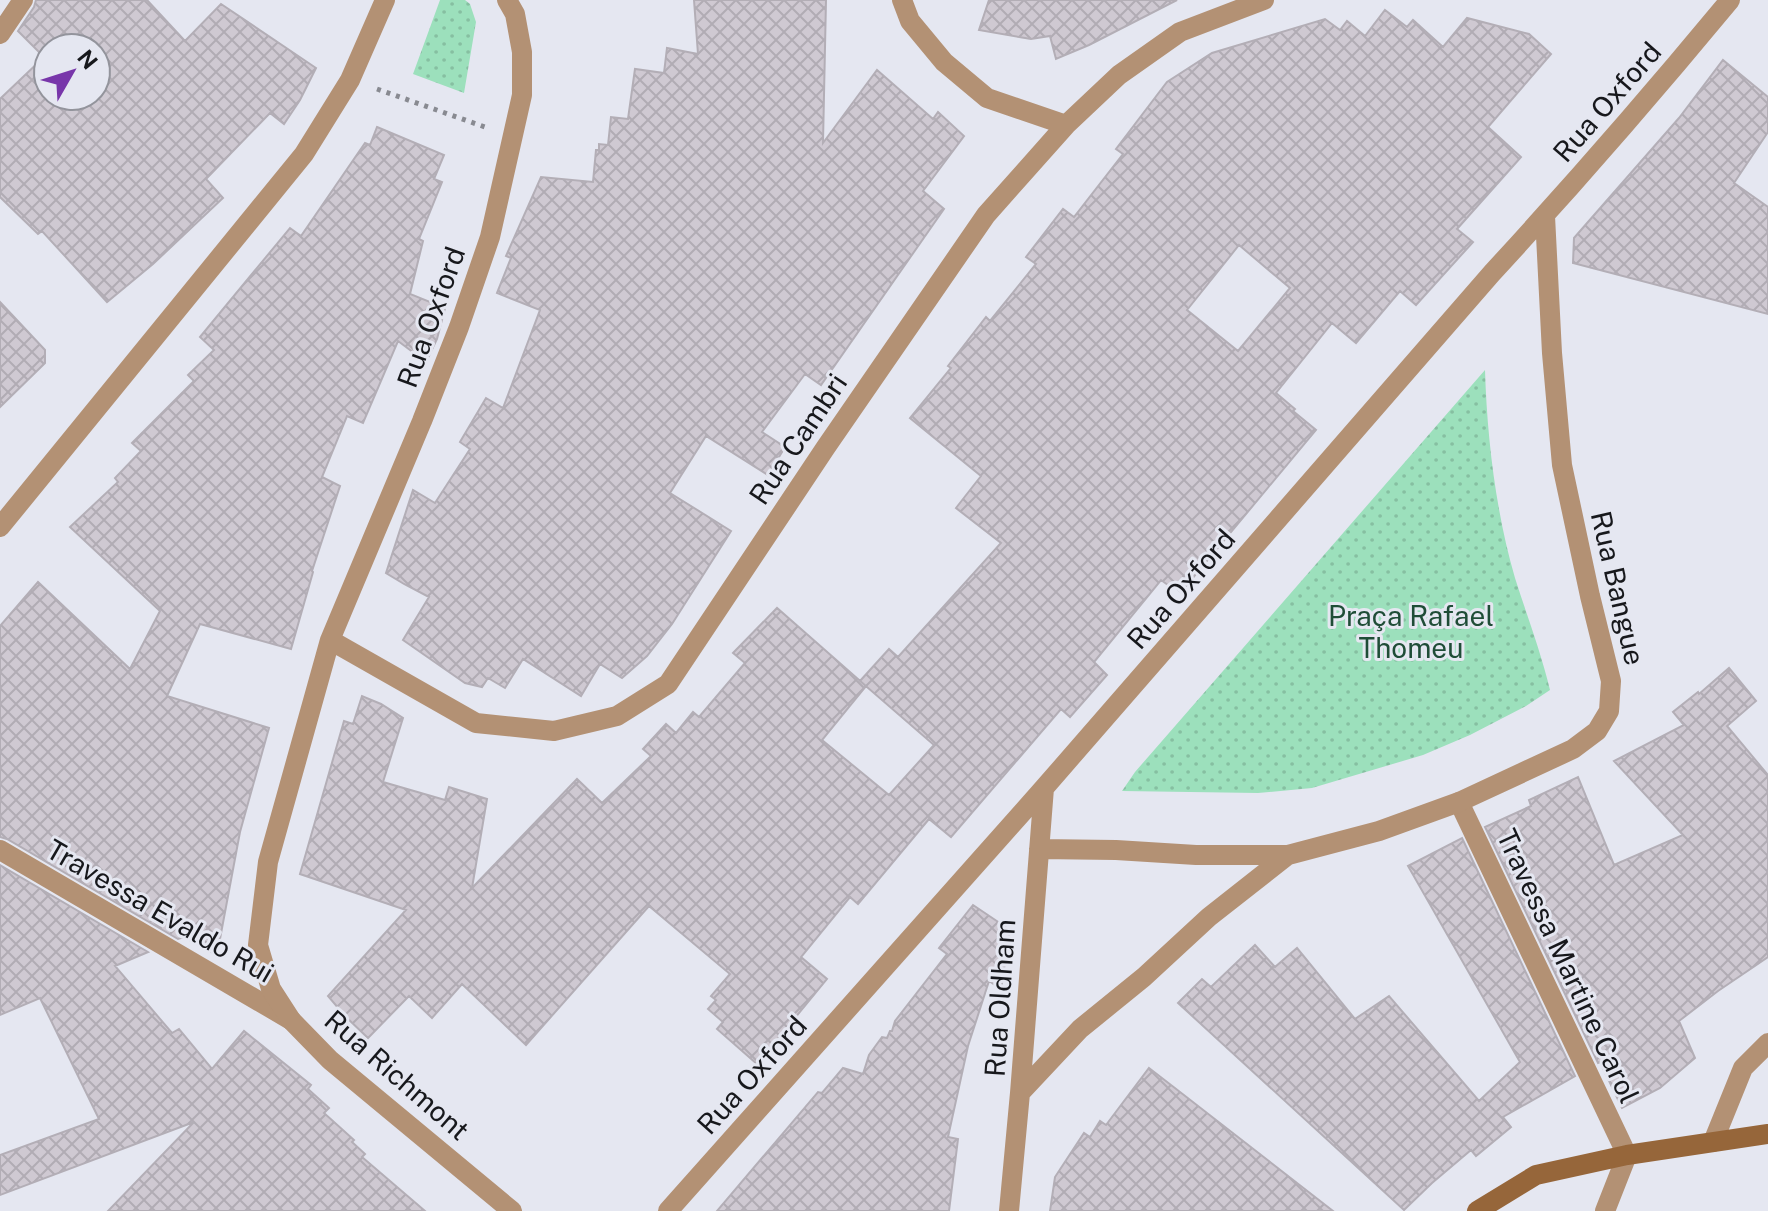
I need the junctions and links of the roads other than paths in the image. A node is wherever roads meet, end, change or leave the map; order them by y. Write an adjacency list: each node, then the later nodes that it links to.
1 (23, 0): 7 (street)
2 (385, 0): 10 (street)
3 (507, 0): 11 (street, Rua Oxford)
4 (902, 0): 8 (street)
5 (1264, 0): 8 (street, Rua Cambri)
6 (1730, 0): 9 (street, Rua Oxford)
7 (0, 34)
8 (1066, 125): 11 (street, Rua Cambri)
9 (1545, 216): 12 (street, Rua Oxford); 13 (street, Rua Bangue)
10 (0, 527)
11 (330, 640): 17 (street, Rua Richmont)
12 (1044, 788): 14 (street, Rua Oldham); 24 (street, Rua Oxford)
13 (1459, 802): 16 (street, Rua Bangue); 22 (street, Travessa Martine Carol)
14 (1039, 849): 16 (street, Rua Bangue); 19 (street, Rua Oldham)
15 (0, 850): 17 (street, Travessa Evaldo Rui)
16 (1288, 855): 19 (street, Rua Bangue)
17 (291, 1020): 23 (street, Rua Richmont)
18 (1768, 1043): 21 (street)
19 (1020, 1093): 25 (street, Rua Oldham)
20 (1768, 1134): 21 (street)
21 (1713, 1142): 22 (street)
22 (1627, 1155): 26 (street); 27 (street)
23 (512, 1211)
24 (668, 1211)
25 (1009, 1211)
26 (1477, 1211)
27 (1605, 1211)

